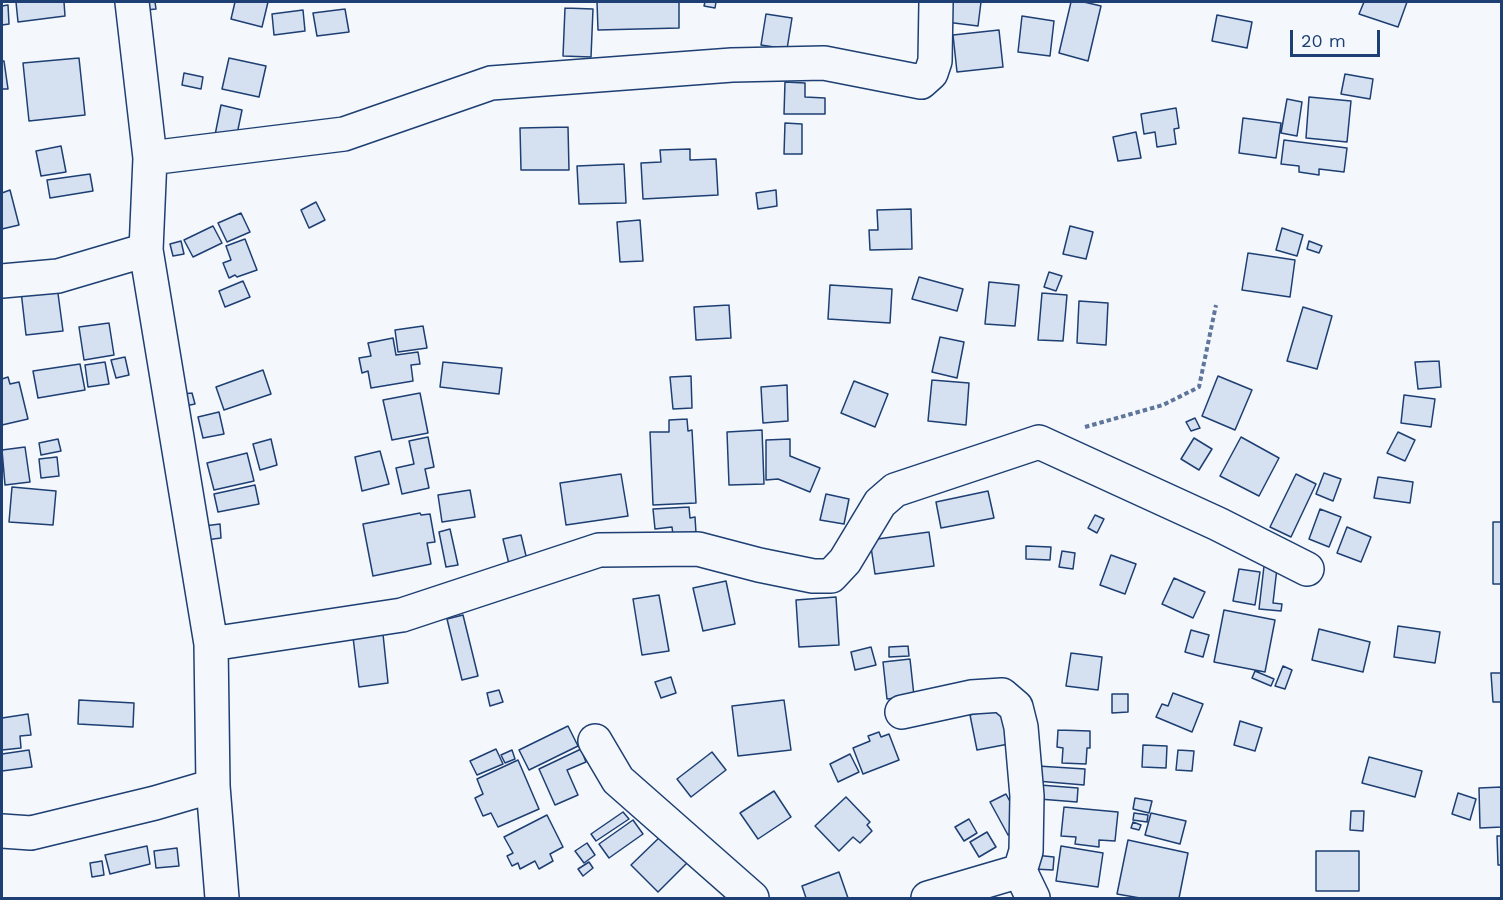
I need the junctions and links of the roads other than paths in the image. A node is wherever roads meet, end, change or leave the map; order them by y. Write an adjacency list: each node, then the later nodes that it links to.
1 (132, 2): 3 (street)
2 (936, 2): 3 (street)
3 (150, 158): 4 (street)
4 (146, 250): 5 (street); 7 (street)
5 (2, 281)
6 (1307, 569): 7 (street)
7 (211, 644): 10 (street)
8 (902, 712): 12 (street)
9 (595, 741): 14 (street)
10 (213, 786): 11 (street); 13 (street)
11 (2, 831)
12 (1026, 885): 15 (street)
13 (222, 898)
14 (752, 898)
15 (928, 898)

